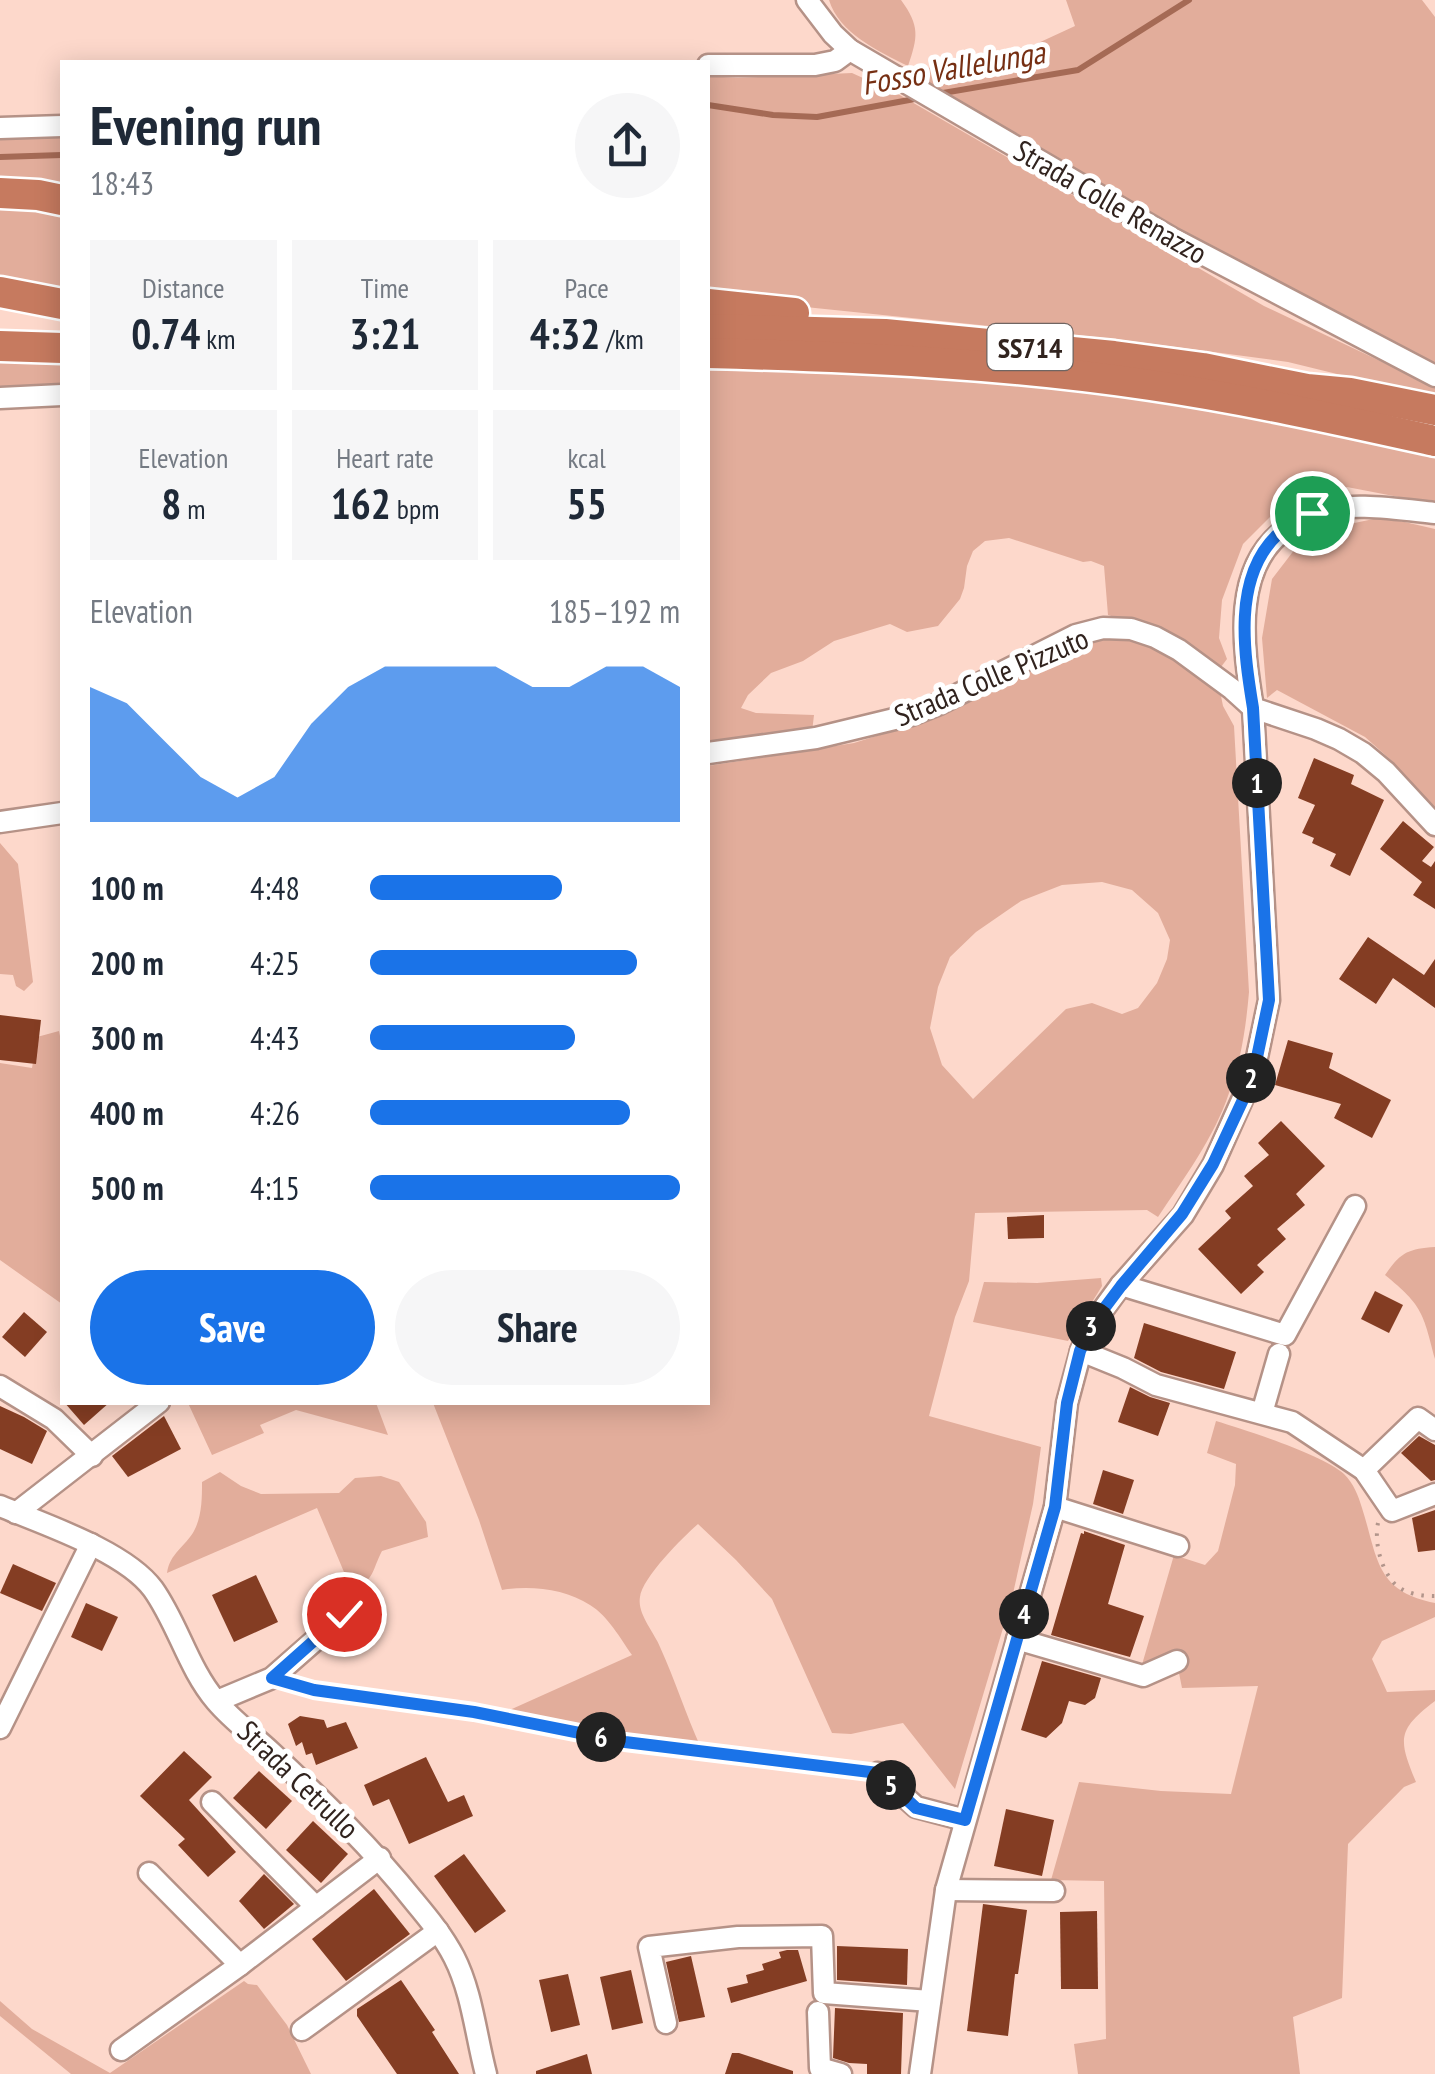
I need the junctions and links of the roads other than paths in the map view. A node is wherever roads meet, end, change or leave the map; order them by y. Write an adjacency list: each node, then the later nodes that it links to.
1 (806, 0): 2 (street, Strada Colle Renazzo)
2 (850, 50): 3 (street); 15 (street, Strada Colle Renazzo)
3 (710, 66)
4 (60, 126): 5 (street)
5 (0, 128)
6 (0, 193): 7 (highway)
7 (60, 200)
8 (0, 292): 9 (highway)
9 (60, 304)
10 (710, 304): 18 (highway)
11 (710, 328): 18 (highway, SS714)
12 (0, 346): 13 (highway)
13 (60, 348)
14 (710, 354): 18 (highway, SS714)
15 (1435, 376)
16 (60, 395): 17 (street)
17 (0, 398)
18 (1347, 407): 19 (highway, SS714); 20 (highway, SS714)
19 (1435, 410)
20 (1435, 440)
21 (1435, 513): 22 (street)
22 (1253, 708): 23 (street, Strada Colle Pizzuto); 26 (street); 28 (street)
23 (710, 752)
24 (60, 814): 25 (street)
25 (0, 822)
26 (1435, 826)
27 (1355, 1206): 28 (street)
28 (1121, 1286): 29 (street)
29 (1080, 1351): 33 (street); 38 (street)
30 (1279, 1354): 33 (street)
31 (0, 1386): 35 (street)
32 (155, 1405): 35 (street, Strada Cetrullo)
33 (1262, 1412): 36 (street)
34 (1435, 1430): 36 (street)
35 (92, 1456): 39 (street, Strada Cetrullo)
36 (1364, 1470): 37 (street)
37 (1435, 1494)
38 (1055, 1507): 41 (street); 43 (street)
39 (8, 1510): 40 (street, Strada Cetrullo)
40 (91, 1544): 45 (street, Strada Cetrullo); 46 (street)
41 (1178, 1546)
42 (335, 1586): 45 (street, Strada Cetrullo)
43 (1016, 1639): 44 (street); 50 (street)
44 (1178, 1661)
45 (216, 1701): 51 (street, Strada Cetrullo)
46 (5, 1707): 47 (street)
47 (0, 1728)
48 (878, 1773): 50 (street)
49 (212, 1802): 55 (street)
50 (965, 1820): 53 (street)
51 (380, 1858): 55 (street, Strada Cetrullo); 56 (street, Strada Cetrullo)
52 (150, 1873): 57 (street)
53 (946, 1890): 54 (street); 58 (street)
54 (1054, 1891)
55 (316, 1907): 57 (street, Strada Cetrullo)
56 (438, 1931): 61 (street); 63 (street, Strada Cetrullo)
57 (240, 1965): 62 (street, Strada Cetrullo)
58 (930, 2000): 60 (street); 65 (street)
59 (818, 2012): 64 (street)
60 (666, 2023)
61 (302, 2030)
62 (121, 2050)
63 (486, 2074)
64 (841, 2074)
65 (920, 2074)

